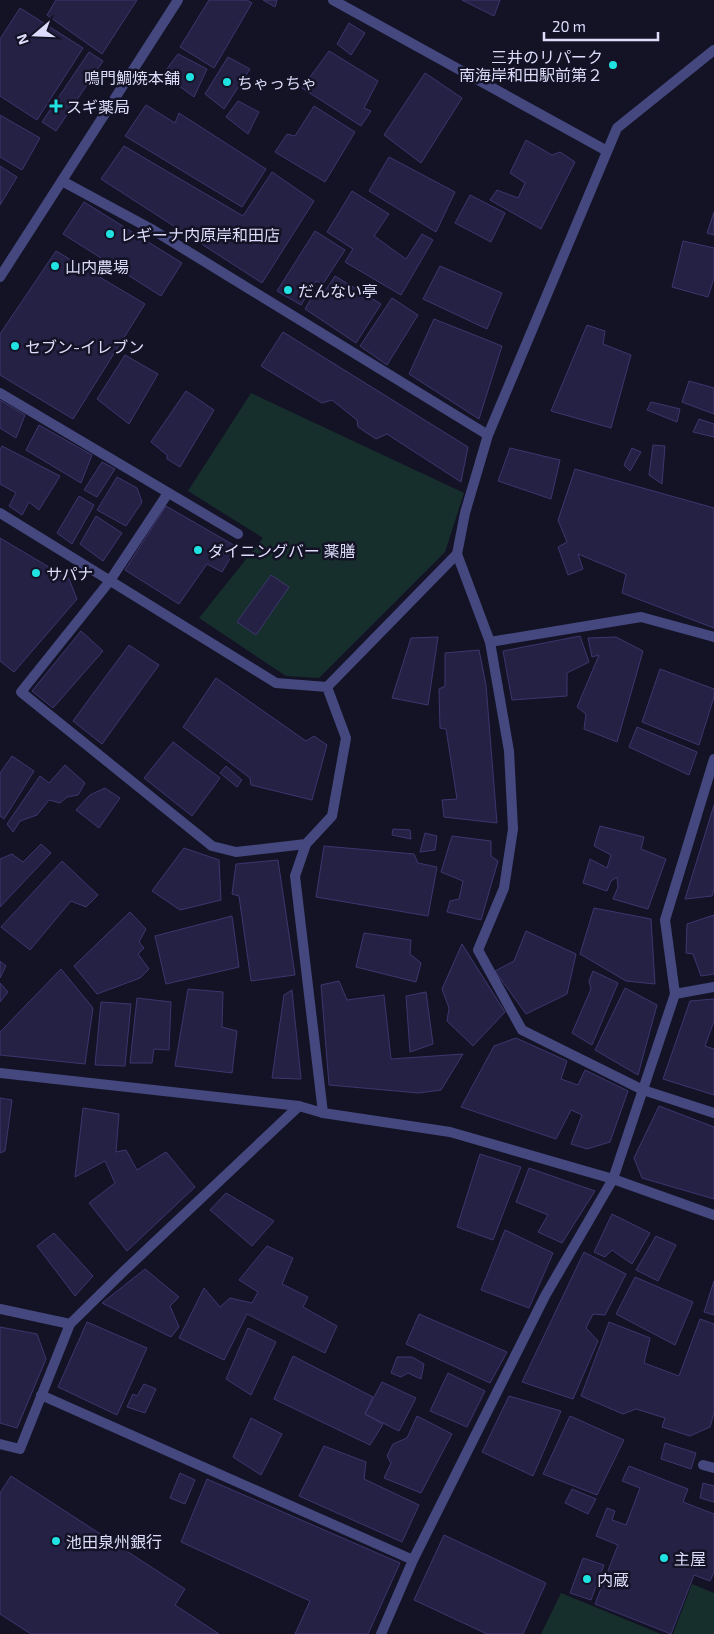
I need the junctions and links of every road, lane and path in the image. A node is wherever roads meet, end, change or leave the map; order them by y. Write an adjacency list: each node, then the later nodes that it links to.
1 (178, 0): 5 (street)
2 (333, 0): 4 (street)
3 (714, 50): 4 (street)
4 (607, 151): 8 (street)
5 (62, 181): 6 (street); 8 (street)
6 (0, 277)
7 (0, 393): 9 (street)
8 (488, 435): 12 (street)
9 (168, 493): 11 (street); 13 (street)
10 (0, 513): 13 (street)
11 (238, 534)
12 (457, 554): 15 (street); 16 (street)
13 (109, 582): 16 (street); 18 (street)
14 (714, 637): 15 (street)
15 (490, 642): 22 (street)
16 (327, 687): 18 (street)
17 (714, 759): 20 (street)
18 (306, 844): 24 (street)
19 (714, 987): 20 (street)
20 (675, 994): 22 (street)
21 (0, 1073): 23 (street)
22 (643, 1090): 25 (street); 26 (street)
23 (299, 1106): 24 (street); 29 (street)
24 (323, 1113): 26 (street)
25 (714, 1113)
26 (612, 1179): 27 (street); 34 (street)
27 (714, 1215)
28 (0, 1310): 29 (street)
29 (70, 1324): 30 (street)
30 (41, 1395): 31 (street); 34 (street)
31 (0, 1444)
32 (703, 1465): 33 (street)
33 (714, 1468)
34 (413, 1560): 35 (street)
35 (381, 1634)

